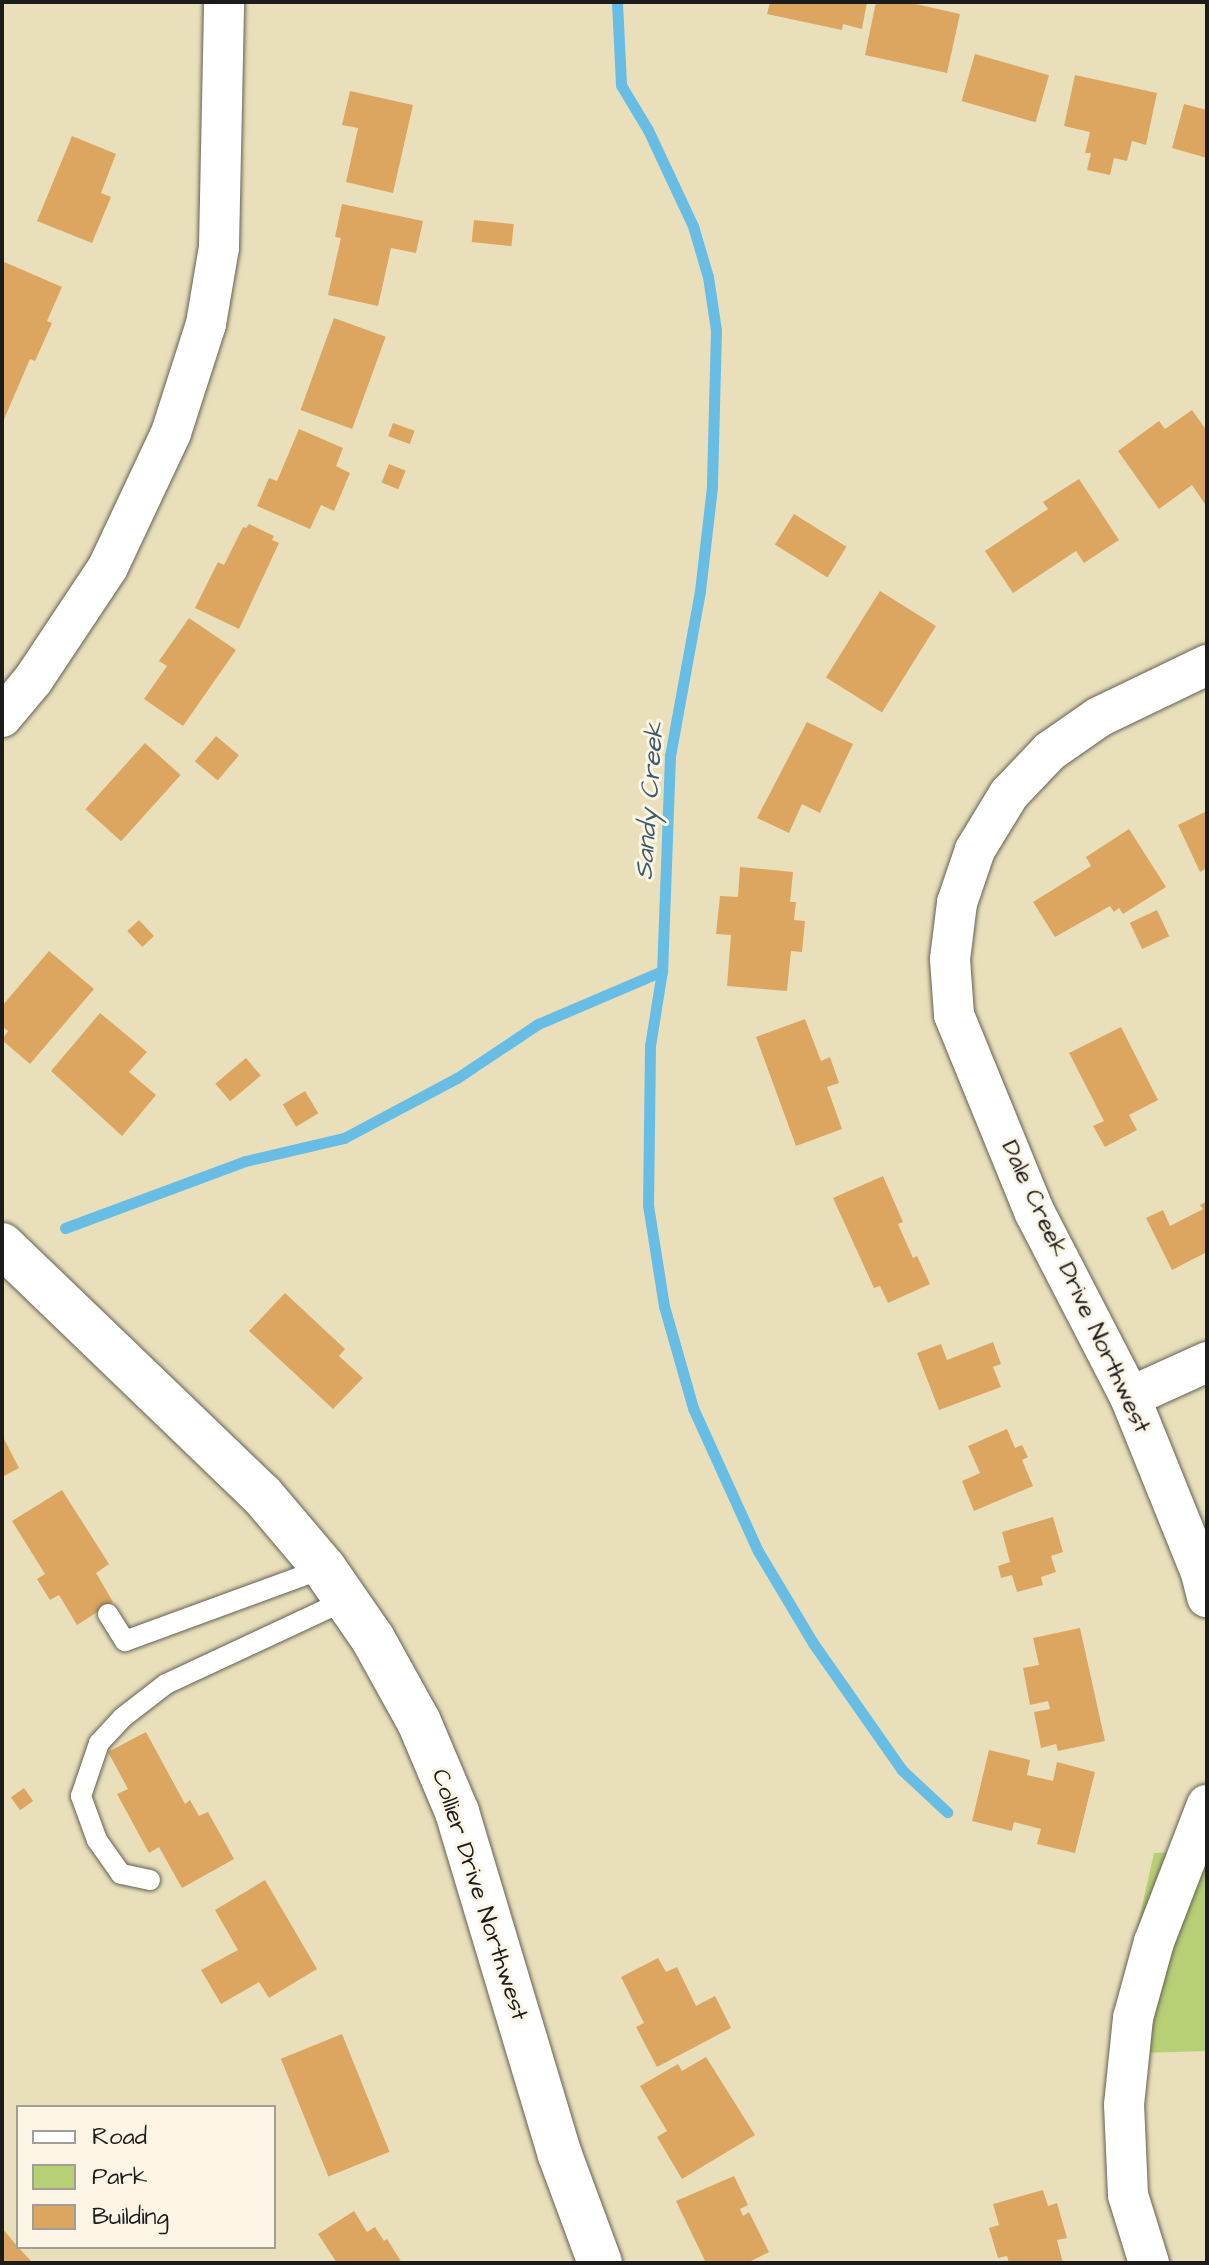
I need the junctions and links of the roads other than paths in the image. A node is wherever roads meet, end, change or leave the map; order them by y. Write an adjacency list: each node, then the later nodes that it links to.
1 (224, 2): 3 (street)
2 (1207, 665): 6 (street, Dale Creek Drive Northwest)
3 (2, 717)
4 (2, 1245): 7 (main road, Collier Drive Northwest)
5 (1207, 1362): 6 (street)
6 (1130, 1397): 8 (street, Dale Creek Drive Northwest)
7 (335, 1584): 9 (lane); 11 (lane); 12 (main road, Collier Drive Northwest)
8 (1207, 1597)
9 (108, 1614)
10 (1207, 1805): 13 (street)
11 (150, 1880)
12 (600, 2263)
13 (1149, 2263)

